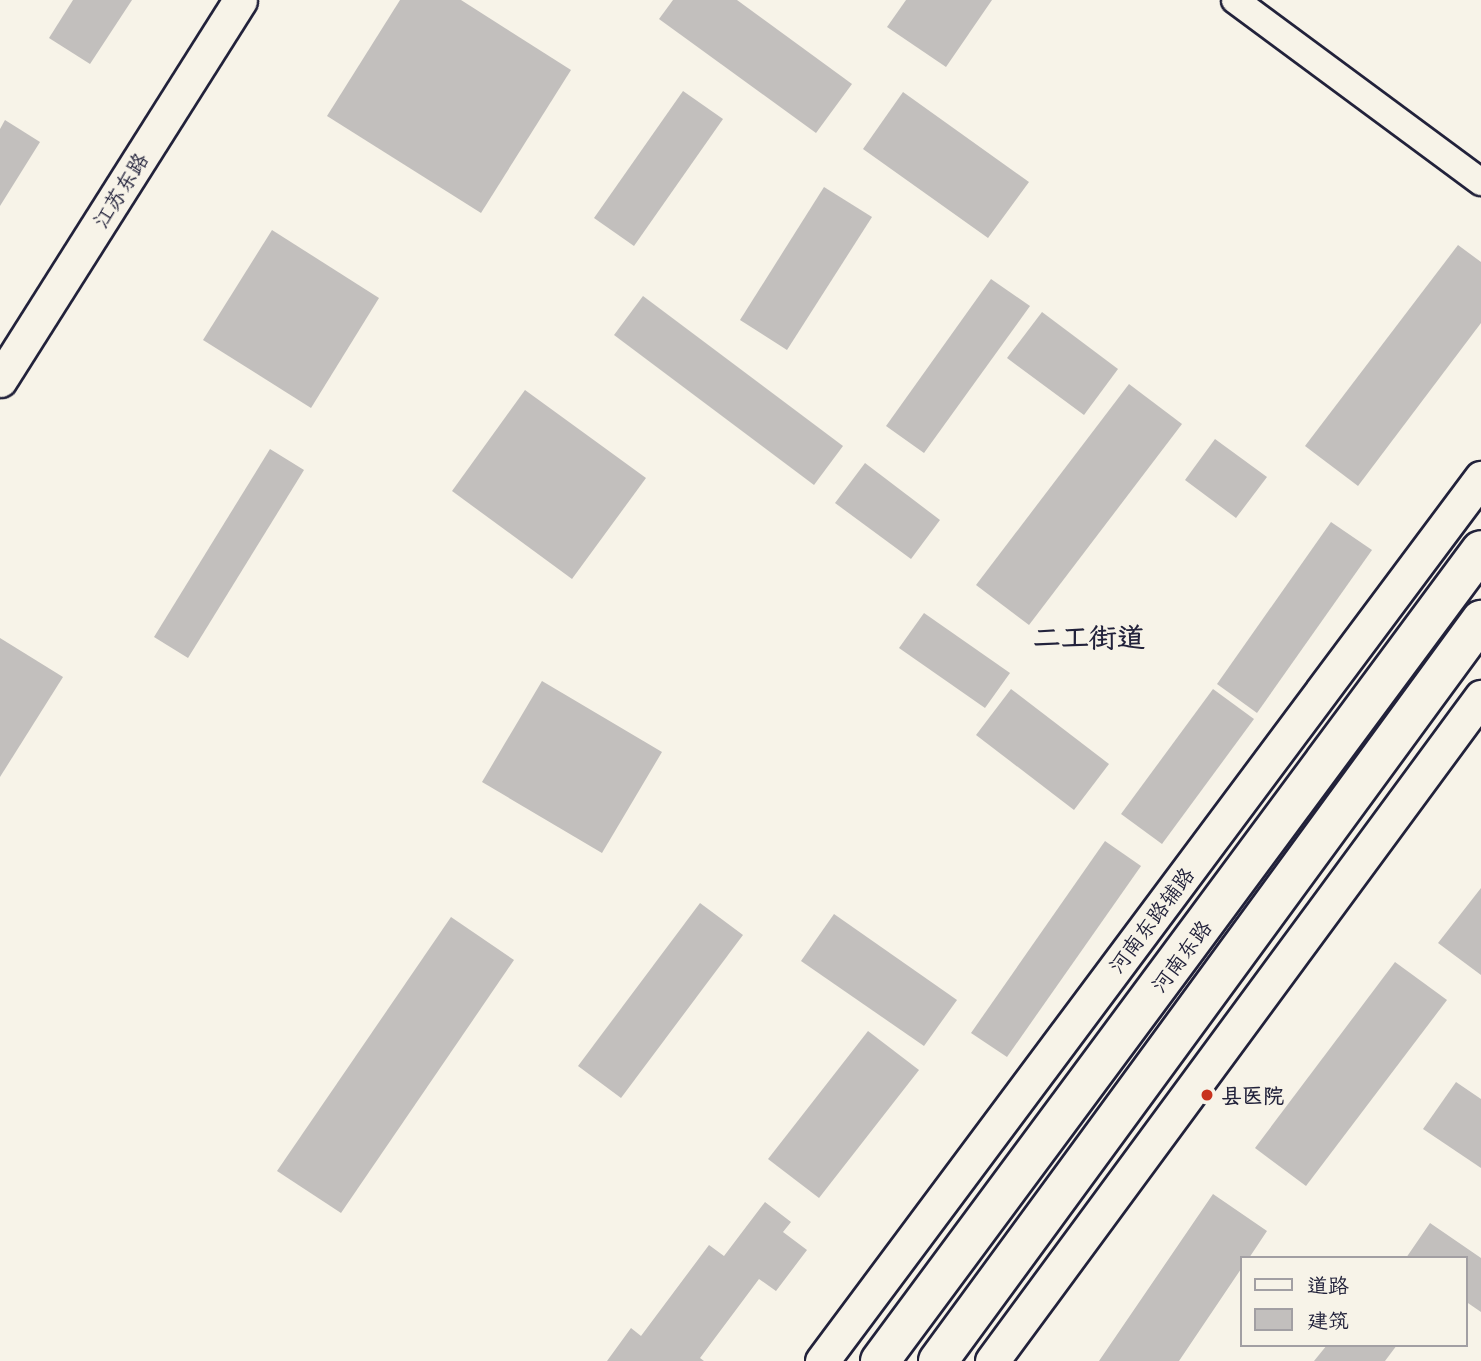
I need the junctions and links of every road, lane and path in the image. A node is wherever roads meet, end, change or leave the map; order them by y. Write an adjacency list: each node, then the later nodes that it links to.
1 (240, 0): 4 (street, 江苏东路)
2 (1235, 0): 3 (street)
3 (1481, 182)
4 (0, 380)
5 (1481, 478): 9 (street, 河南东路辅路)
6 (1481, 550): 10 (main road, 河南东路)
7 (1481, 620): 11 (main road, 河南东路)
8 (1481, 697): 12 (street)
9 (822, 1361)
10 (880, 1361)
11 (937, 1361)
12 (992, 1361)

